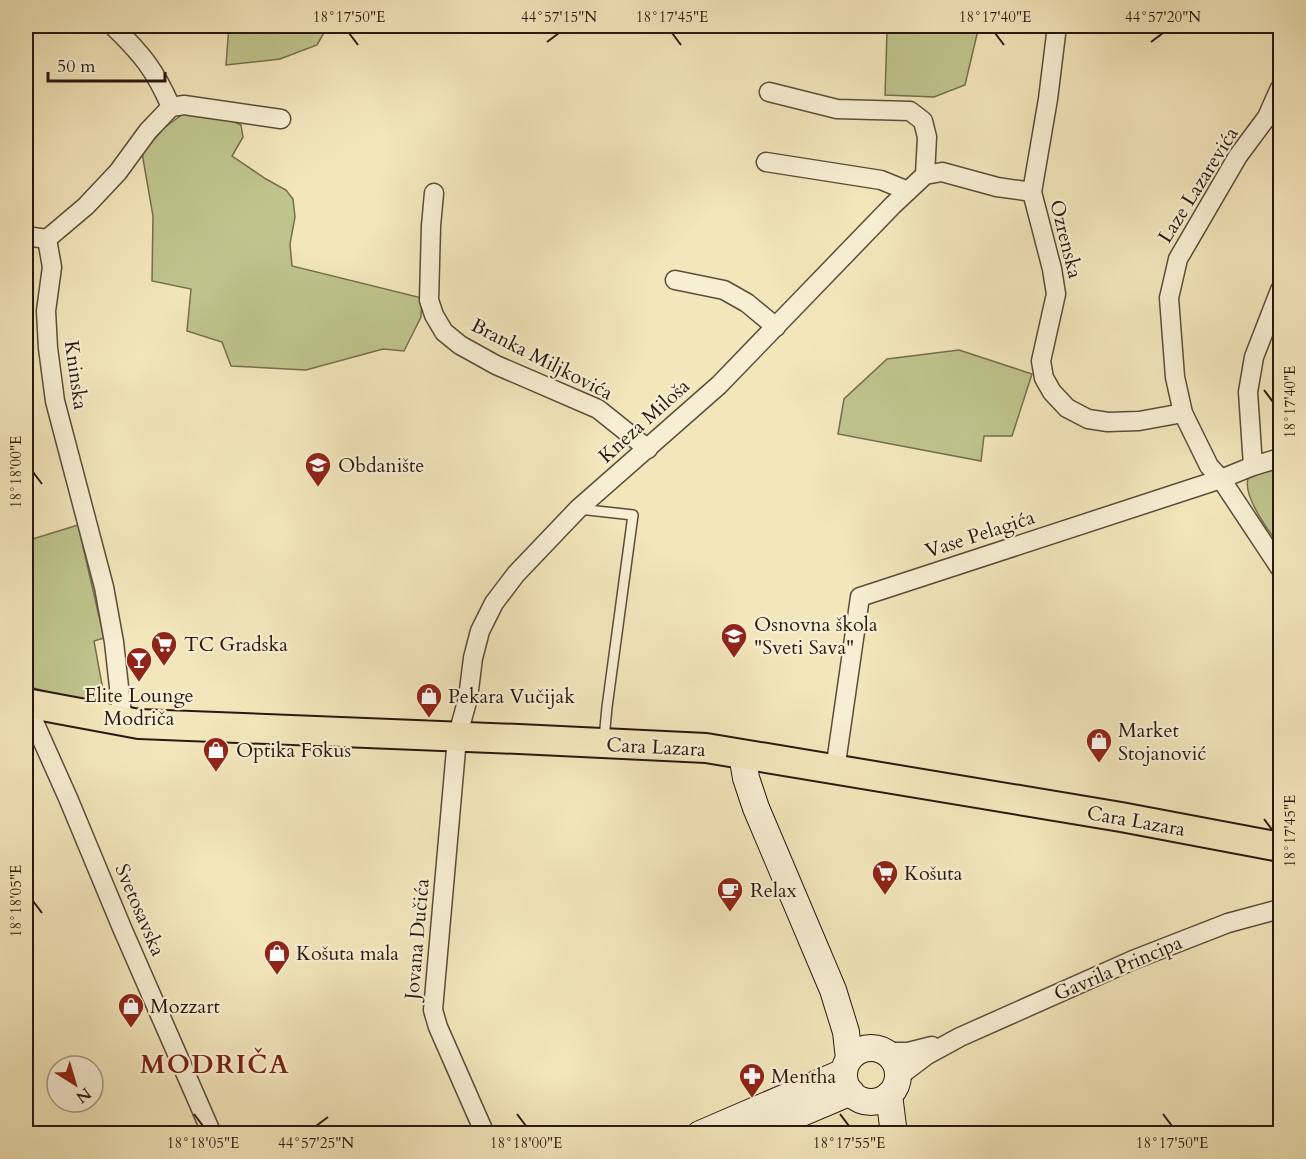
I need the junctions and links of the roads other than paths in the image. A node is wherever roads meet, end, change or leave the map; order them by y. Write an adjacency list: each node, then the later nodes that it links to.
1 (113, 26): 5 (street)
2 (1057, 26): 10 (street, Ozrenska)
3 (1281, 88): 17 (street, Laze Lazarevića)
4 (769, 92): 8 (street)
5 (171, 107): 6 (street); 13 (street)
6 (281, 119)
7 (766, 162): 9 (street)
8 (926, 175): 9 (street, Kneza Miloša); 10 (street)
9 (908, 191): 16 (street, Kneza Miloša)
10 (1032, 192): 17 (street, Ozrenska)
11 (434, 193): 18 (street, Branka Miljkovića)
12 (26, 236): 13 (street)
13 (47, 238): 25 (street, Kninska)
14 (675, 280): 16 (street)
15 (1281, 290): 20 (street)
16 (776, 327): 18 (street, Kneza Miloša)
17 (1183, 413): 21 (street, Laze Lazarevića)
18 (648, 449): 22 (street, Kneza Miloša)
19 (1281, 458): 20 (street, Vase Pelagića)
20 (1253, 466): 21 (street, Vase Pelagića)
21 (1221, 479): 23 (street, Laze Lazarevića); 29 (street, Vase Pelagića)
22 (579, 509): 26 (street, Kneza Miloša); 27 (lane)
23 (1281, 568)
24 (26, 704): 25 (main road, Cara Lazara); 36 (street, Svetosavska)
25 (123, 723): 26 (main road, Cara Lazara)
26 (457, 738): 27 (main road, Cara Lazara); 37 (street, Jovana Dučića)
27 (604, 744): 28 (main road, Cara Lazara)
28 (742, 754): 29 (main road, Cara Lazara); 32 (street)
29 (835, 770): 30 (main road, Cara Lazara)
30 (1281, 847)
31 (1281, 909): 33 (street, Gavrila Principa)
32 (833, 990): 34 (street); 35 (street)
33 (960, 1037): 34 (street, Gavrila Principa); 35 (street, Gavrila Principa)
34 (880, 1050): 35 (street); 35 (street)
35 (867, 1083): 38 (street, Gavrila Principa); 39 (street, Gavrila Principa); 40 (street); 41 (street)
36 (212, 1134)
37 (485, 1134)
38 (700, 1134)
39 (752, 1134)
40 (886, 1134)
41 (894, 1134)

